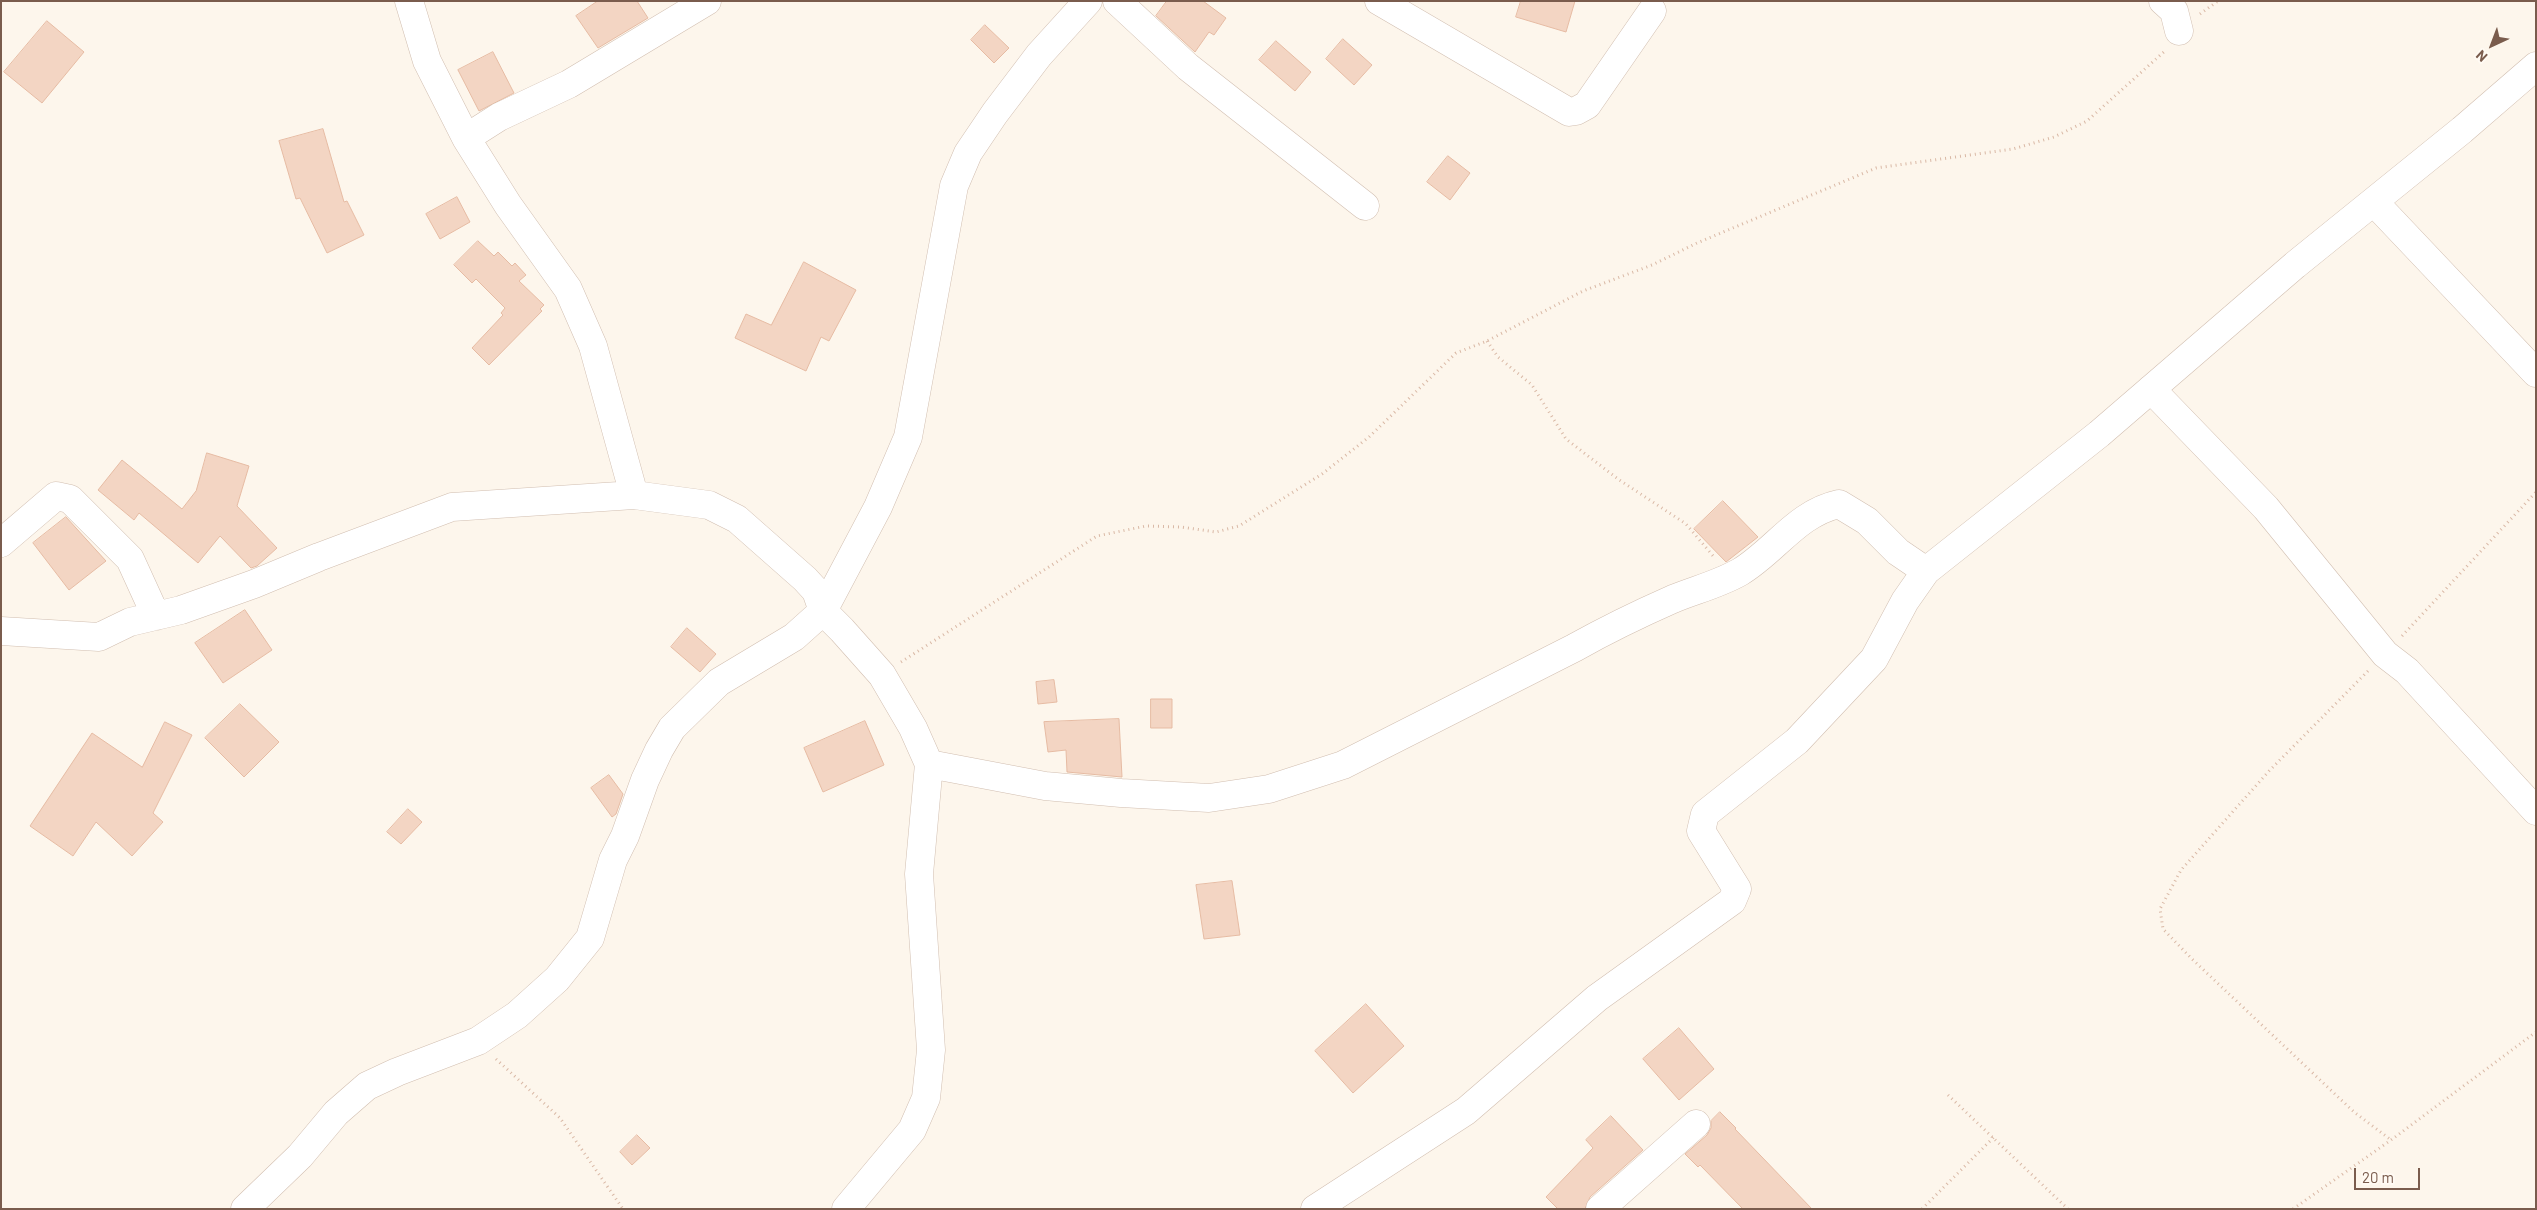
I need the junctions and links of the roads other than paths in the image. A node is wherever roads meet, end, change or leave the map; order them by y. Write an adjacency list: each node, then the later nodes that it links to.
1 (409, 1): 10 (street)
2 (707, 1): 10 (street)
3 (1088, 1): 18 (street)
4 (1117, 1): 12 (street)
5 (1379, 1): 7 (street)
6 (2163, 1): 8 (street)
7 (1652, 11)
8 (2179, 31)
9 (2536, 66): 11 (street)
10 (466, 138): 15 (street)
11 (2374, 202): 13 (street); 14 (street)
12 (1365, 206)
13 (2536, 373)
14 (2151, 388): 17 (street); 22 (street)
15 (634, 495): 18 (street); 19 (street)
16 (1, 543): 19 (street)
17 (1926, 571): 21 (street); 26 (street)
18 (823, 611): 21 (street); 24 (street)
19 (156, 616): 20 (street)
20 (1, 631)
21 (930, 764): 25 (street)
22 (2536, 811)
23 (1696, 1124): 27 (street)
24 (245, 1209)
25 (846, 1209)
26 (1315, 1209)
27 (1600, 1209)

